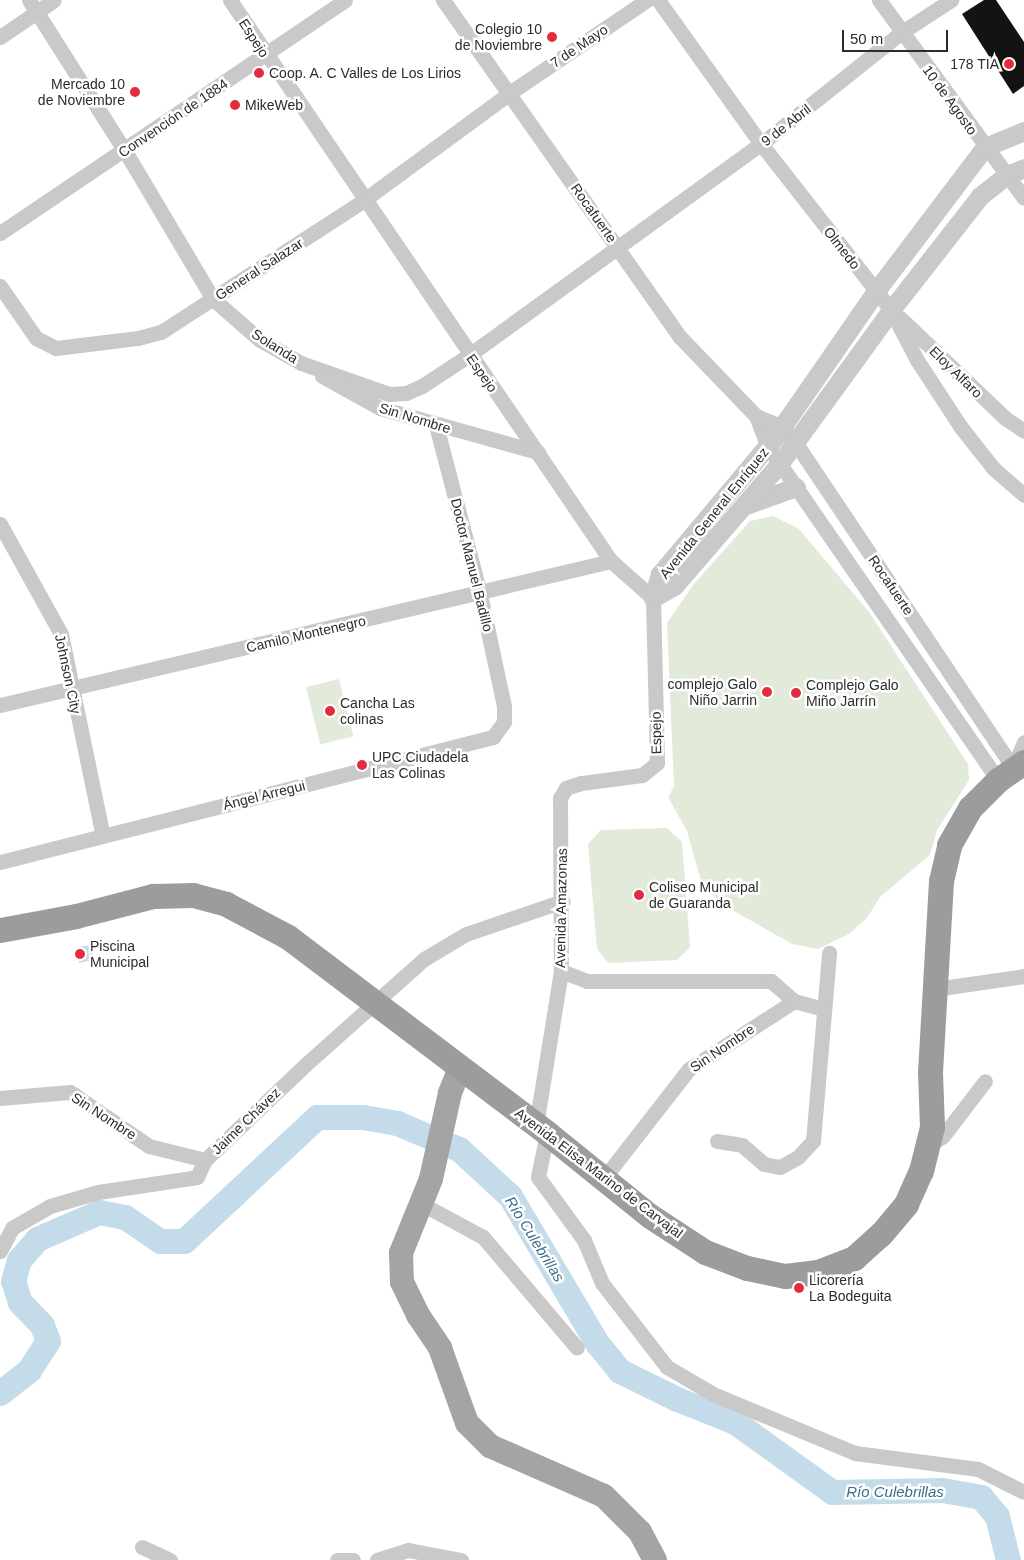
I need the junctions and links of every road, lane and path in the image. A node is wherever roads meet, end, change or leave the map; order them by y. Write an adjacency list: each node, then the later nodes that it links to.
1 (54, 0): 9 (street)
2 (230, 0): 12 (street, Espejo)
3 (345, 0): 12 (street, Convención de 1884)
4 (443, 0): 13 (street, Rocafuerte)
5 (647, 0): 13 (street, 7 de Mayo)
6 (658, 0): 15 (street, Olmedo)
7 (879, 0): 10 (street, 10 de Agosto)
8 (951, 0): 10 (street, 9 de Abril)
9 (33, 6): 11 (street); 17 (street, Solanda)
10 (902, 32): 15 (street, 9 de Abril); 16 (street, 10 de Agosto)
11 (0, 38)
12 (265, 55): 17 (street, Convención de 1884); 20 (street, Espejo)
13 (511, 92): 20 (street, General Salazar); 22 (street, Rocafuerte)
14 (1024, 131): 16 (street)
15 (761, 144): 22 (street, 9 de Abril); 24 (street, Olmedo)
16 (985, 147): 18 (street, 10 de Agosto); 24 (street, Avenida General Enríquez)
17 (125, 151): 21 (street, Convención de 1884); 25 (street, Solanda)
18 (1016, 171): 19 (street, 10 de Agosto); 26 (street, Avenida General Enríquez)
19 (1024, 198)
20 (364, 200): 25 (street, General Salazar); 27 (street, Espejo)
21 (0, 233)
22 (619, 247): 27 (street, Solanda); 29 (street, Rocafuerte)
23 (0, 286): 25 (street, General Salazar)
24 (876, 291): 26 (street, Olmedo); 31 (street, Avenida General Enríquez)
25 (213, 300): 28 (street, Solanda)
26 (891, 310): 32 (street, Eloy Alfaro); 33 (street, Avenida General Enríquez); 38 (street, Olmedo)
27 (469, 355): 28 (street, Solanda); 35 (street, Espejo)
28 (302, 363): 30 (street, Sin Nombre)
29 (756, 416): 31 (street, Rocafuerte); 34 (street, Rocafuerte)
30 (436, 425): 35 (street, Sin Nombre); 42 (street, Doctor Manuel Badillo)
31 (783, 427): 33 (street, Rocafuerte); 34 (street, Avenida General Enríquez)
32 (1024, 431)
33 (796, 442): 36 (street, Avenida General Enríquez); 49 (street, Rocafuerte)
34 (768, 447): 36 (street, Rocafuerte); 43 (street, Avenida General Enríquez)
35 (538, 452): 41 (street, Espejo)
36 (780, 463): 37 (street, Rocafuerte); 39 (street, Avenida General Enríquez)
37 (796, 487): 39 (street); 49 (street, Rocafuerte)
38 (1024, 495)
39 (738, 509): 43 (street, Avenida General Enríquez)
40 (0, 524): 44 (street, Johnson City)
41 (611, 561): 42 (street, Camilo Montenegro); 43 (street, Espejo)
42 (480, 594): 44 (street, Camilo Montenegro); 46 (street, Doctor Manuel Badillo)
43 (653, 598): 48 (street, Espejo)
44 (71, 688): 45 (street, Camilo Montenegro); 50 (street, Johnson City)
45 (0, 705)
46 (504, 706): 50 (street, Ángel Arregui)
47 (1024, 742): 49 (street)
48 (657, 763): 52 (street, Avenida Amazonas)
49 (1012, 770): 57 (highway, Avenida Elisa Marino de Carvajal)
50 (103, 836): 51 (street, Ángel Arregui)
51 (0, 862)
52 (563, 901): 55 (street, Avenida Amazonas); 59 (street, Jaime Chávez)
53 (0, 930): 59 (highway, Avenida Elisa Marino de Carvajal)
54 (829, 953): 60 (street)
55 (561, 971): 58 (street); 64 (street, Avenida Amazonas)
56 (1024, 976): 57 (street)
57 (935, 989): 66 (highway, Avenida Elisa Marino de Carvajal)
58 (794, 1001): 60 (street); 68 (street, Sin Nombre)
59 (375, 1002): 61 (highway, Avenida Elisa Marino de Carvajal); 67 (street, Jaime Chávez)
60 (824, 1009): 65 (street)
61 (460, 1068): 64 (highway, Avenida Elisa Marino de Carvajal); 69 (main road)
62 (985, 1082): 66 (street)
63 (0, 1098): 67 (street, Sin Nombre)
64 (541, 1129): 68 (highway, Avenida Elisa Marino de Carvajal); 72 (street, Avenida Amazonas)
65 (718, 1141)
66 (928, 1146): 68 (highway, Avenida Elisa Marino de Carvajal)
67 (205, 1160): 70 (street, Jaime Chávez)
68 (604, 1178)
69 (422, 1204): 71 (street); 79 (main road)
70 (0, 1251)
71 (577, 1348)
72 (1024, 1492)
73 (142, 1547): 74 (street)
74 (170, 1560)
75 (337, 1560): 76 (street)
76 (353, 1560)
77 (377, 1560): 78 (street)
78 (461, 1560)
79 (655, 1560)

